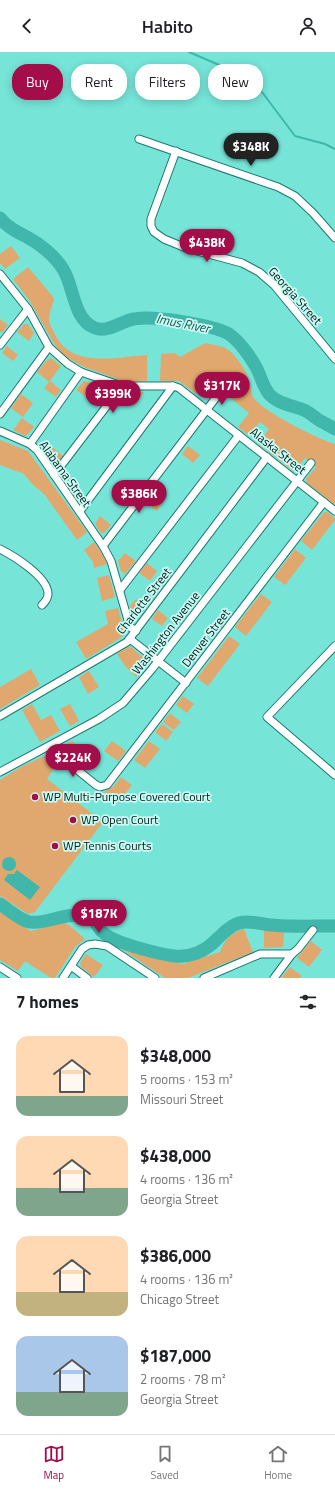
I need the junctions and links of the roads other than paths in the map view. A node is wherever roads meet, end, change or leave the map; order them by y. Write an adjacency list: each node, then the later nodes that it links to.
1 (139, 138): 2 (street)
2 (176, 151): 3 (street); 8 (street, Georgia Street)
3 (335, 238)
4 (1, 277): 5 (street)
5 (28, 310): 6 (street); 7 (street)
6 (0, 345)
7 (49, 346): 9 (street); 14 (street)
8 (335, 359)
9 (81, 372): 10 (street); 17 (street)
10 (122, 386): 11 (street); 20 (street)
11 (173, 386): 13 (street, Alaska Street); 23 (street)
12 (222, 391): 13 (street)
13 (207, 410): 16 (street, Alaska Street); 25 (street)
14 (0, 414)
15 (0, 431): 17 (street, Alabama Street)
16 (239, 435): 18 (street, Alaska Street); 27 (street)
17 (30, 444): 20 (street, Alabama Street)
18 (267, 457): 21 (street, Alaska Street); 29 (street, Charlotte Street)
19 (311, 463): 21 (street, Washington Avenue)
20 (54, 475): 23 (street, Alabama Street)
21 (297, 481): 22 (street, Alaska Street); 32 (street, Washington Avenue)
22 (324, 502): 24 (street, Alaska Street); 33 (street, Denver Street)
23 (80, 511): 25 (street, Alabama Street)
24 (335, 511)
25 (103, 546): 27 (street, Alabama Street)
26 (0, 549): 28 (street)
27 (120, 590): 29 (street, Alabama Street)
28 (42, 605)
29 (136, 631): 30 (street, Charlotte Street)
30 (130, 639): 32 (street); 34 (street, Charlotte Street)
31 (335, 646): 37 (street)
32 (158, 661): 33 (street); 35 (street, Washington Avenue)
33 (186, 682): 35 (street, Denver Street)
34 (0, 716)
35 (48, 747): 36 (street, Washington Avenue)
36 (0, 772)
37 (335, 775)
38 (313, 930): 39 (street)
39 (292, 954): 42 (street); 49 (street)
40 (70, 966): 44 (street); 45 (street); 46 (street)
41 (0, 967): 43 (street)
42 (225, 969): 47 (street); 48 (street)
43 (17, 978)
44 (63, 978)
45 (87, 978)
46 (155, 978)
47 (204, 978)
48 (224, 978)
49 (274, 978)

